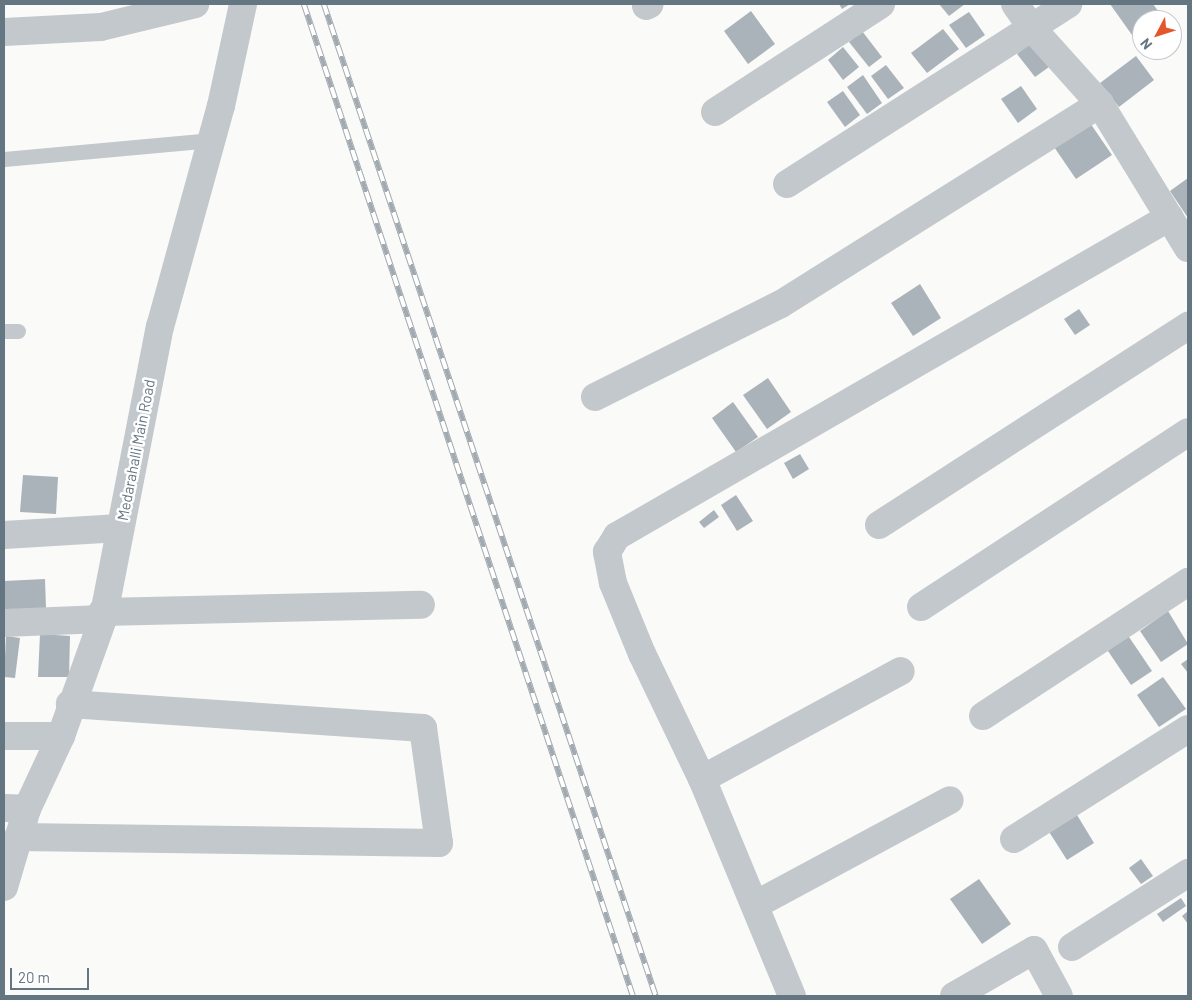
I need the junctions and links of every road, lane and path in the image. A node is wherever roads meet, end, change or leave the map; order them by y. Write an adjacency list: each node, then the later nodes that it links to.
1 (195, 4): 7 (street)
2 (243, 4): 10 (street, Medarahalli Main Road)
3 (881, 4): 9 (street)
4 (1015, 4): 6 (street)
5 (1068, 4): 6 (street)
6 (1031, 27): 8 (street); 12 (street)
7 (4, 32)
8 (1100, 104): 13 (street); 16 (street)
9 (715, 112)
10 (212, 140): 11 (lane); 19 (street, Medarahalli Main Road)
11 (4, 159)
12 (787, 184)
13 (1170, 217): 14 (street); 32 (street)
14 (1188, 248)
15 (1188, 326): 18 (street)
16 (595, 397)
17 (1188, 432): 23 (street)
18 (879, 525)
19 (120, 528): 20 (street); 24 (street, Medarahalli Main Road)
20 (4, 535)
21 (1188, 582): 28 (street)
22 (421, 604): 24 (street)
23 (920, 608)
24 (102, 616): 25 (street); 27 (street, Medarahalli Main Road)
25 (4, 623)
26 (901, 671): 32 (street)
27 (70, 704): 31 (street, Medarahalli Main Road); 35 (street)
28 (983, 716)
29 (1188, 729): 36 (street)
30 (4, 736): 31 (street)
31 (61, 736): 34 (street, Medarahalli Main Road)
32 (702, 779): 39 (street)
33 (950, 800): 39 (street)
34 (15, 808): 35 (street, Medarahalli Main Road)
35 (18, 837): 38 (street, Medarahalli Main Road)
36 (1014, 839)
37 (1188, 874): 40 (street)
38 (4, 887)
39 (755, 905): 41 (street)
40 (1072, 947)
41 (792, 996)
42 (954, 996): 43 (street)
43 (1059, 996)

